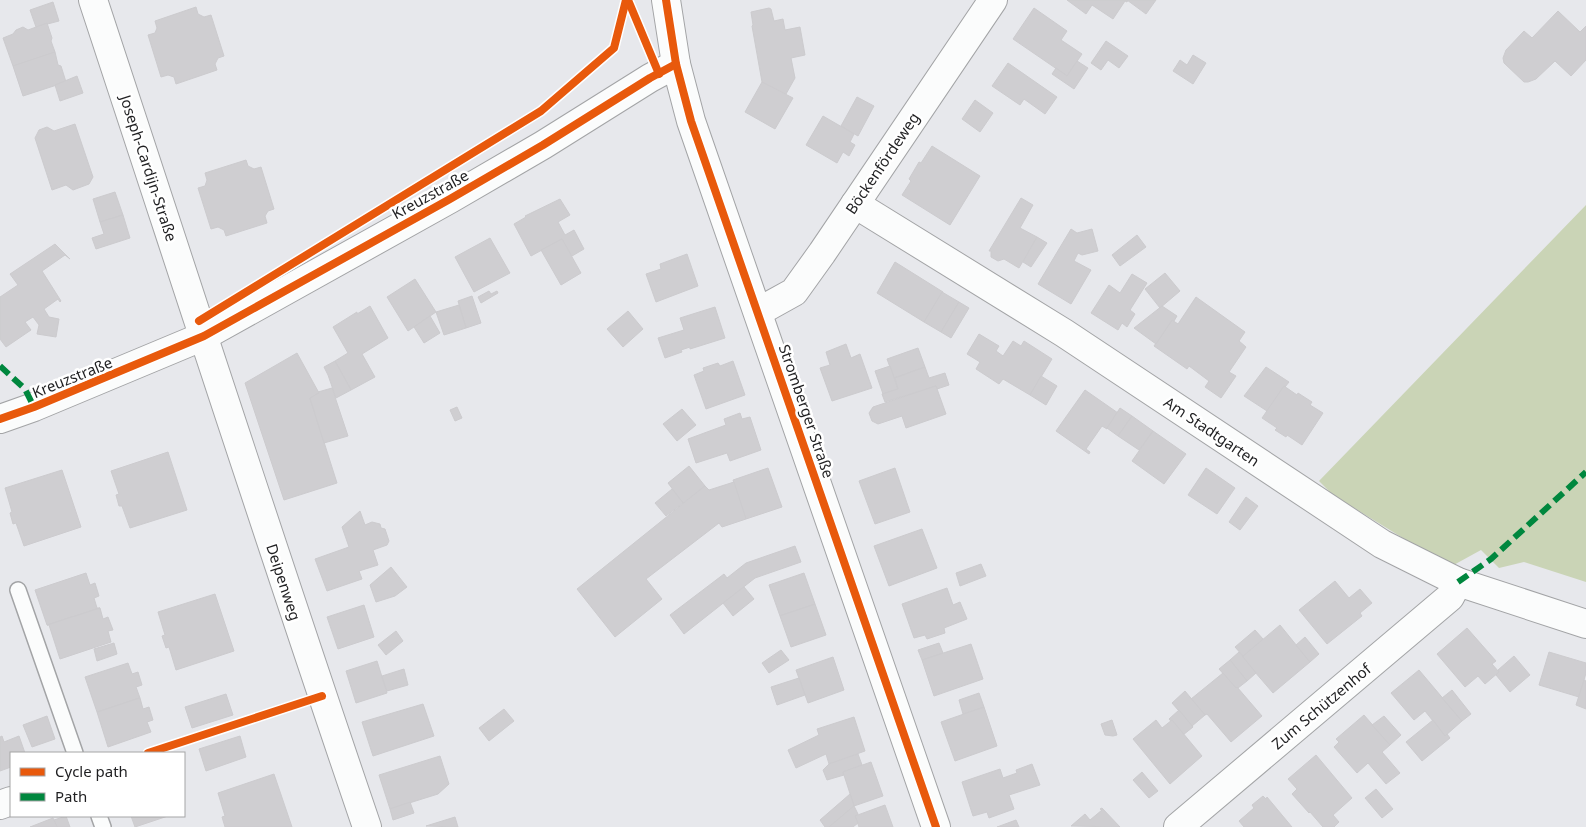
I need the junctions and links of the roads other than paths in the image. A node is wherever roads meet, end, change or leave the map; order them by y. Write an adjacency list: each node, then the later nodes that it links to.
1 (93, 0): 7 (street, Joseph-Cardijn-Straße)
2 (666, 0): 4 (street, Stromberger Straße)
3 (993, 0): 5 (street, Böckenfördeweg)
4 (676, 64): 6 (street, Stromberger Straße); 7 (street, Kreuzstraße)
5 (855, 204): 6 (street, Böckenfördeweg); 9 (street, Am Stadtgarten)
6 (758, 312): 14 (street, Stromberger Straße)
7 (204, 336): 8 (street, Kreuzstraße); 13 (street, Deipenweg)
8 (0, 419)
9 (1458, 582): 11 (street, Am Stadtgarten); 15 (street, Zum Schützenhof)
10 (18, 590): 12 (lane)
11 (1586, 624)
12 (75, 752)
13 (367, 827)
14 (936, 827)
15 (1178, 827)

